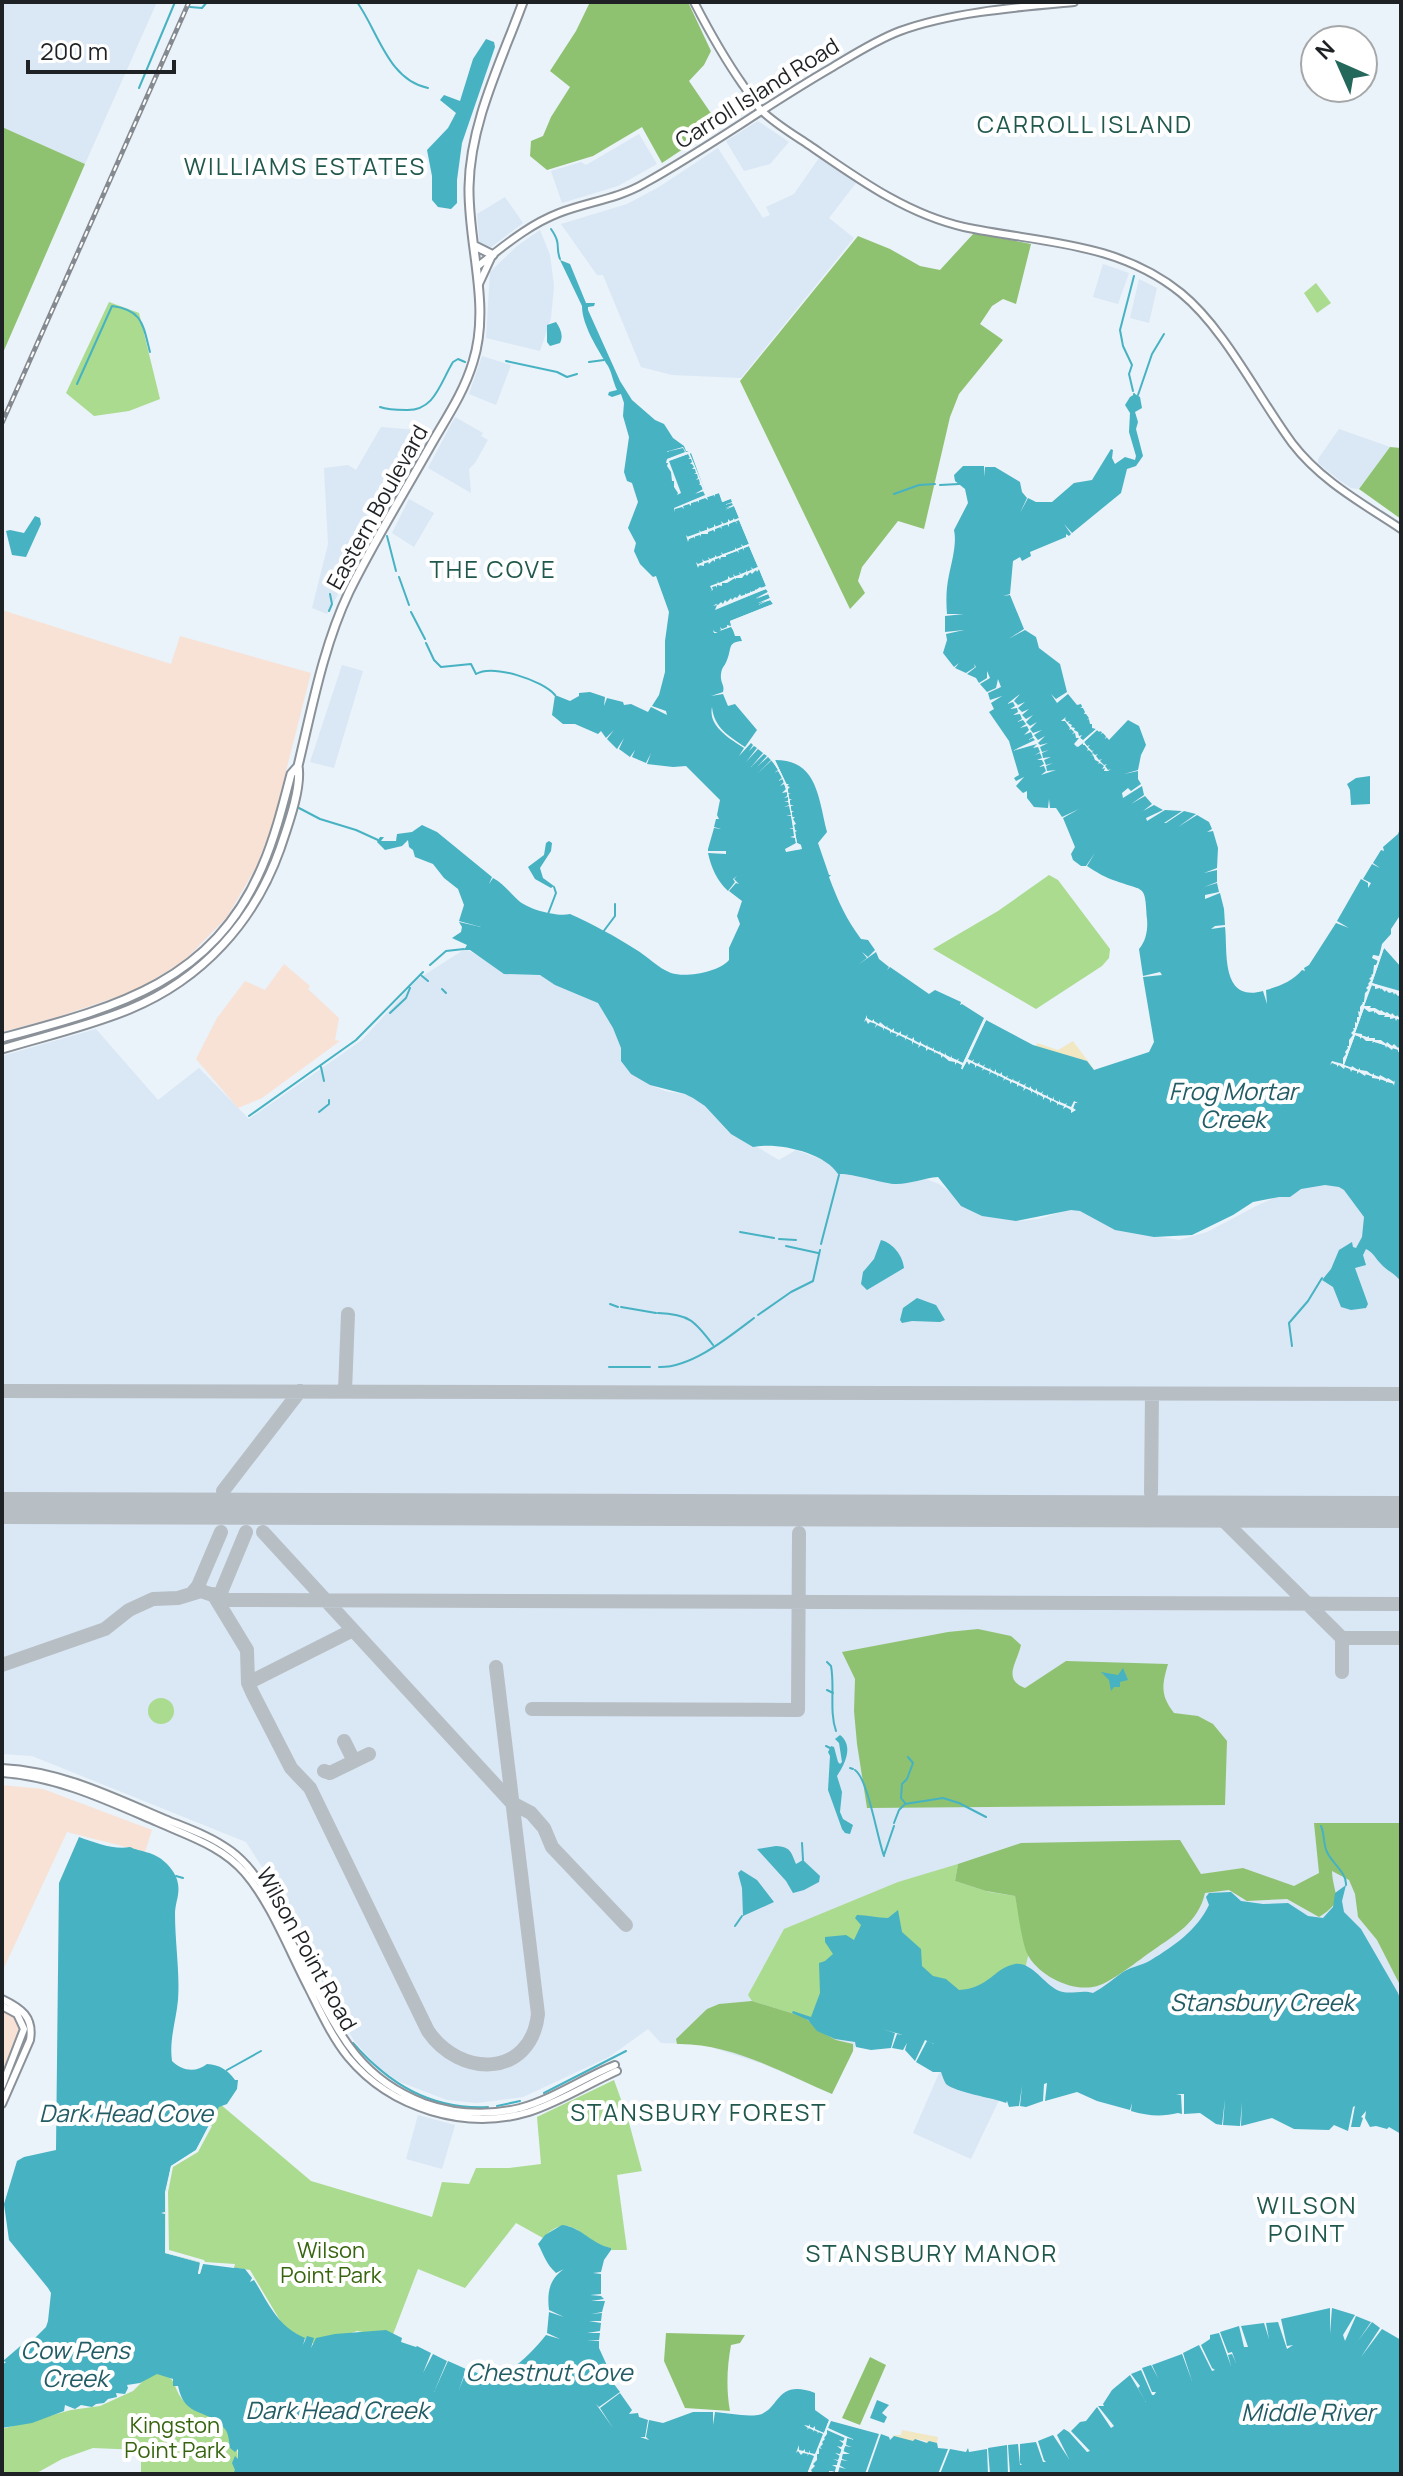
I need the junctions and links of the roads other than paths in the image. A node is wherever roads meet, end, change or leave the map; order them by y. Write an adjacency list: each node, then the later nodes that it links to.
1 (523, 2): 5 (main road, Eastern Boulevard)
2 (694, 2): 4 (street)
3 (1074, 2): 4 (street, Carroll Island Road)
4 (761, 110): 6 (street, Carroll Island Road); 9 (street)
5 (475, 246): 6 (main road); 7 (main road, Eastern Boulevard)
6 (493, 255): 7 (street, Carroll Island Road); 8 (street)
7 (478, 266): 8 (main road, Eastern Boulevard)
8 (479, 286): 10 (main road, Eastern Boulevard)
9 (1401, 529)
10 (298, 766): 11 (main road, Eastern Boulevard); 12 (main road, Eastern Boulevard)
11 (2, 1038)
12 (2, 1049)
13 (2, 1770): 16 (street, Wilson Point Road)
14 (2, 1999): 18 (street)
15 (2, 2006): 17 (street)
16 (616, 2068)
17 (2, 2086)
18 (2, 2104)

